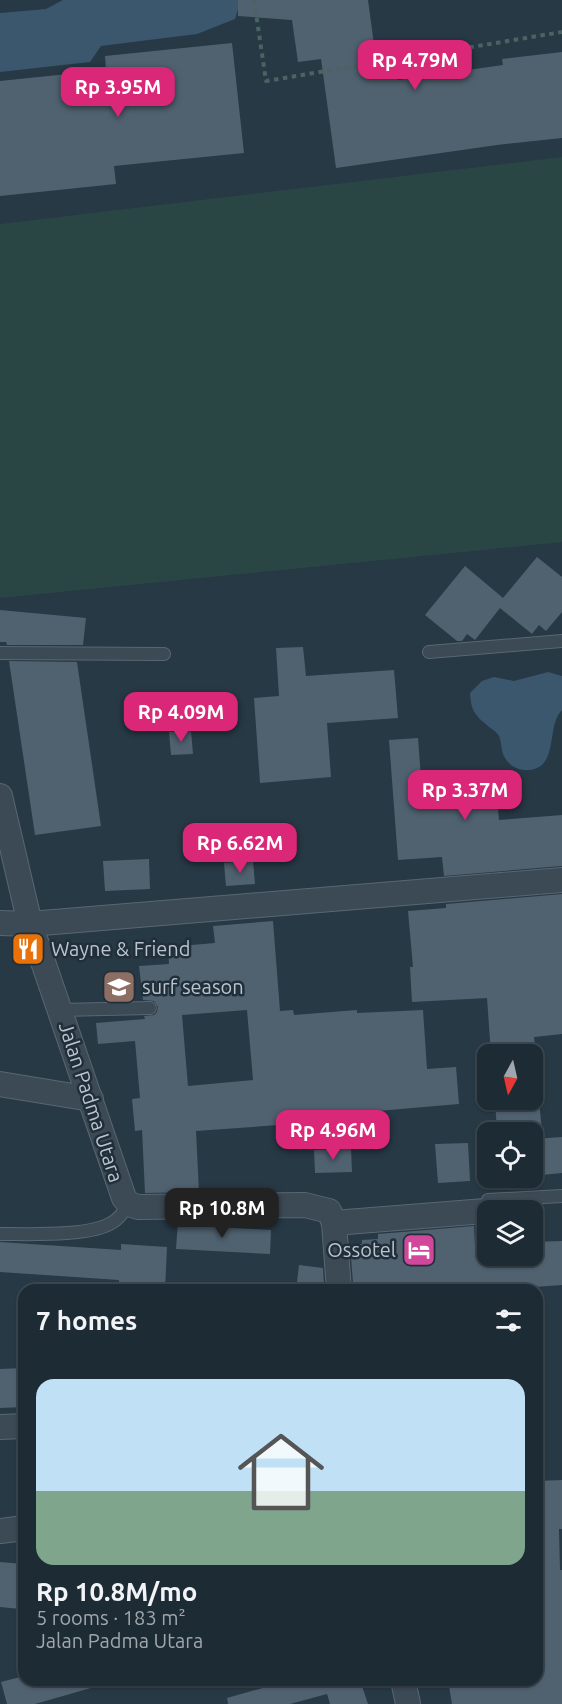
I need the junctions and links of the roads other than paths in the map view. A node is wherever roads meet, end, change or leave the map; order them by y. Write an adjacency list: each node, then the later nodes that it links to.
1 (562, 641): 2 (lane)
2 (429, 652)
3 (0, 653): 4 (lane)
4 (164, 654)
5 (1, 804): 8 (street, Jalan Padma Utara)
6 (562, 880): 8 (street)
7 (0, 923): 8 (street)
8 (30, 924): 10 (street, Jalan Padma Utara)
9 (150, 1008): 10 (lane)
10 (60, 1010): 12 (street, Jalan Padma Utara)
11 (0, 1084): 12 (street)
12 (91, 1099): 14 (street, Jalan Padma Utara)
13 (562, 1196): 16 (lane)
14 (129, 1204): 16 (street, Jalan Padma Utara); 17 (lane)
15 (477, 1211): 16 (street, Jalan Padma Utara)
16 (332, 1217): 18 (street)
17 (0, 1234)
18 (338, 1284)
19 (18, 1426): 20 (street)
20 (0, 1427)
21 (18, 1529): 22 (street)
22 (0, 1531)
23 (404, 1686): 24 (street)
24 (408, 1704)

